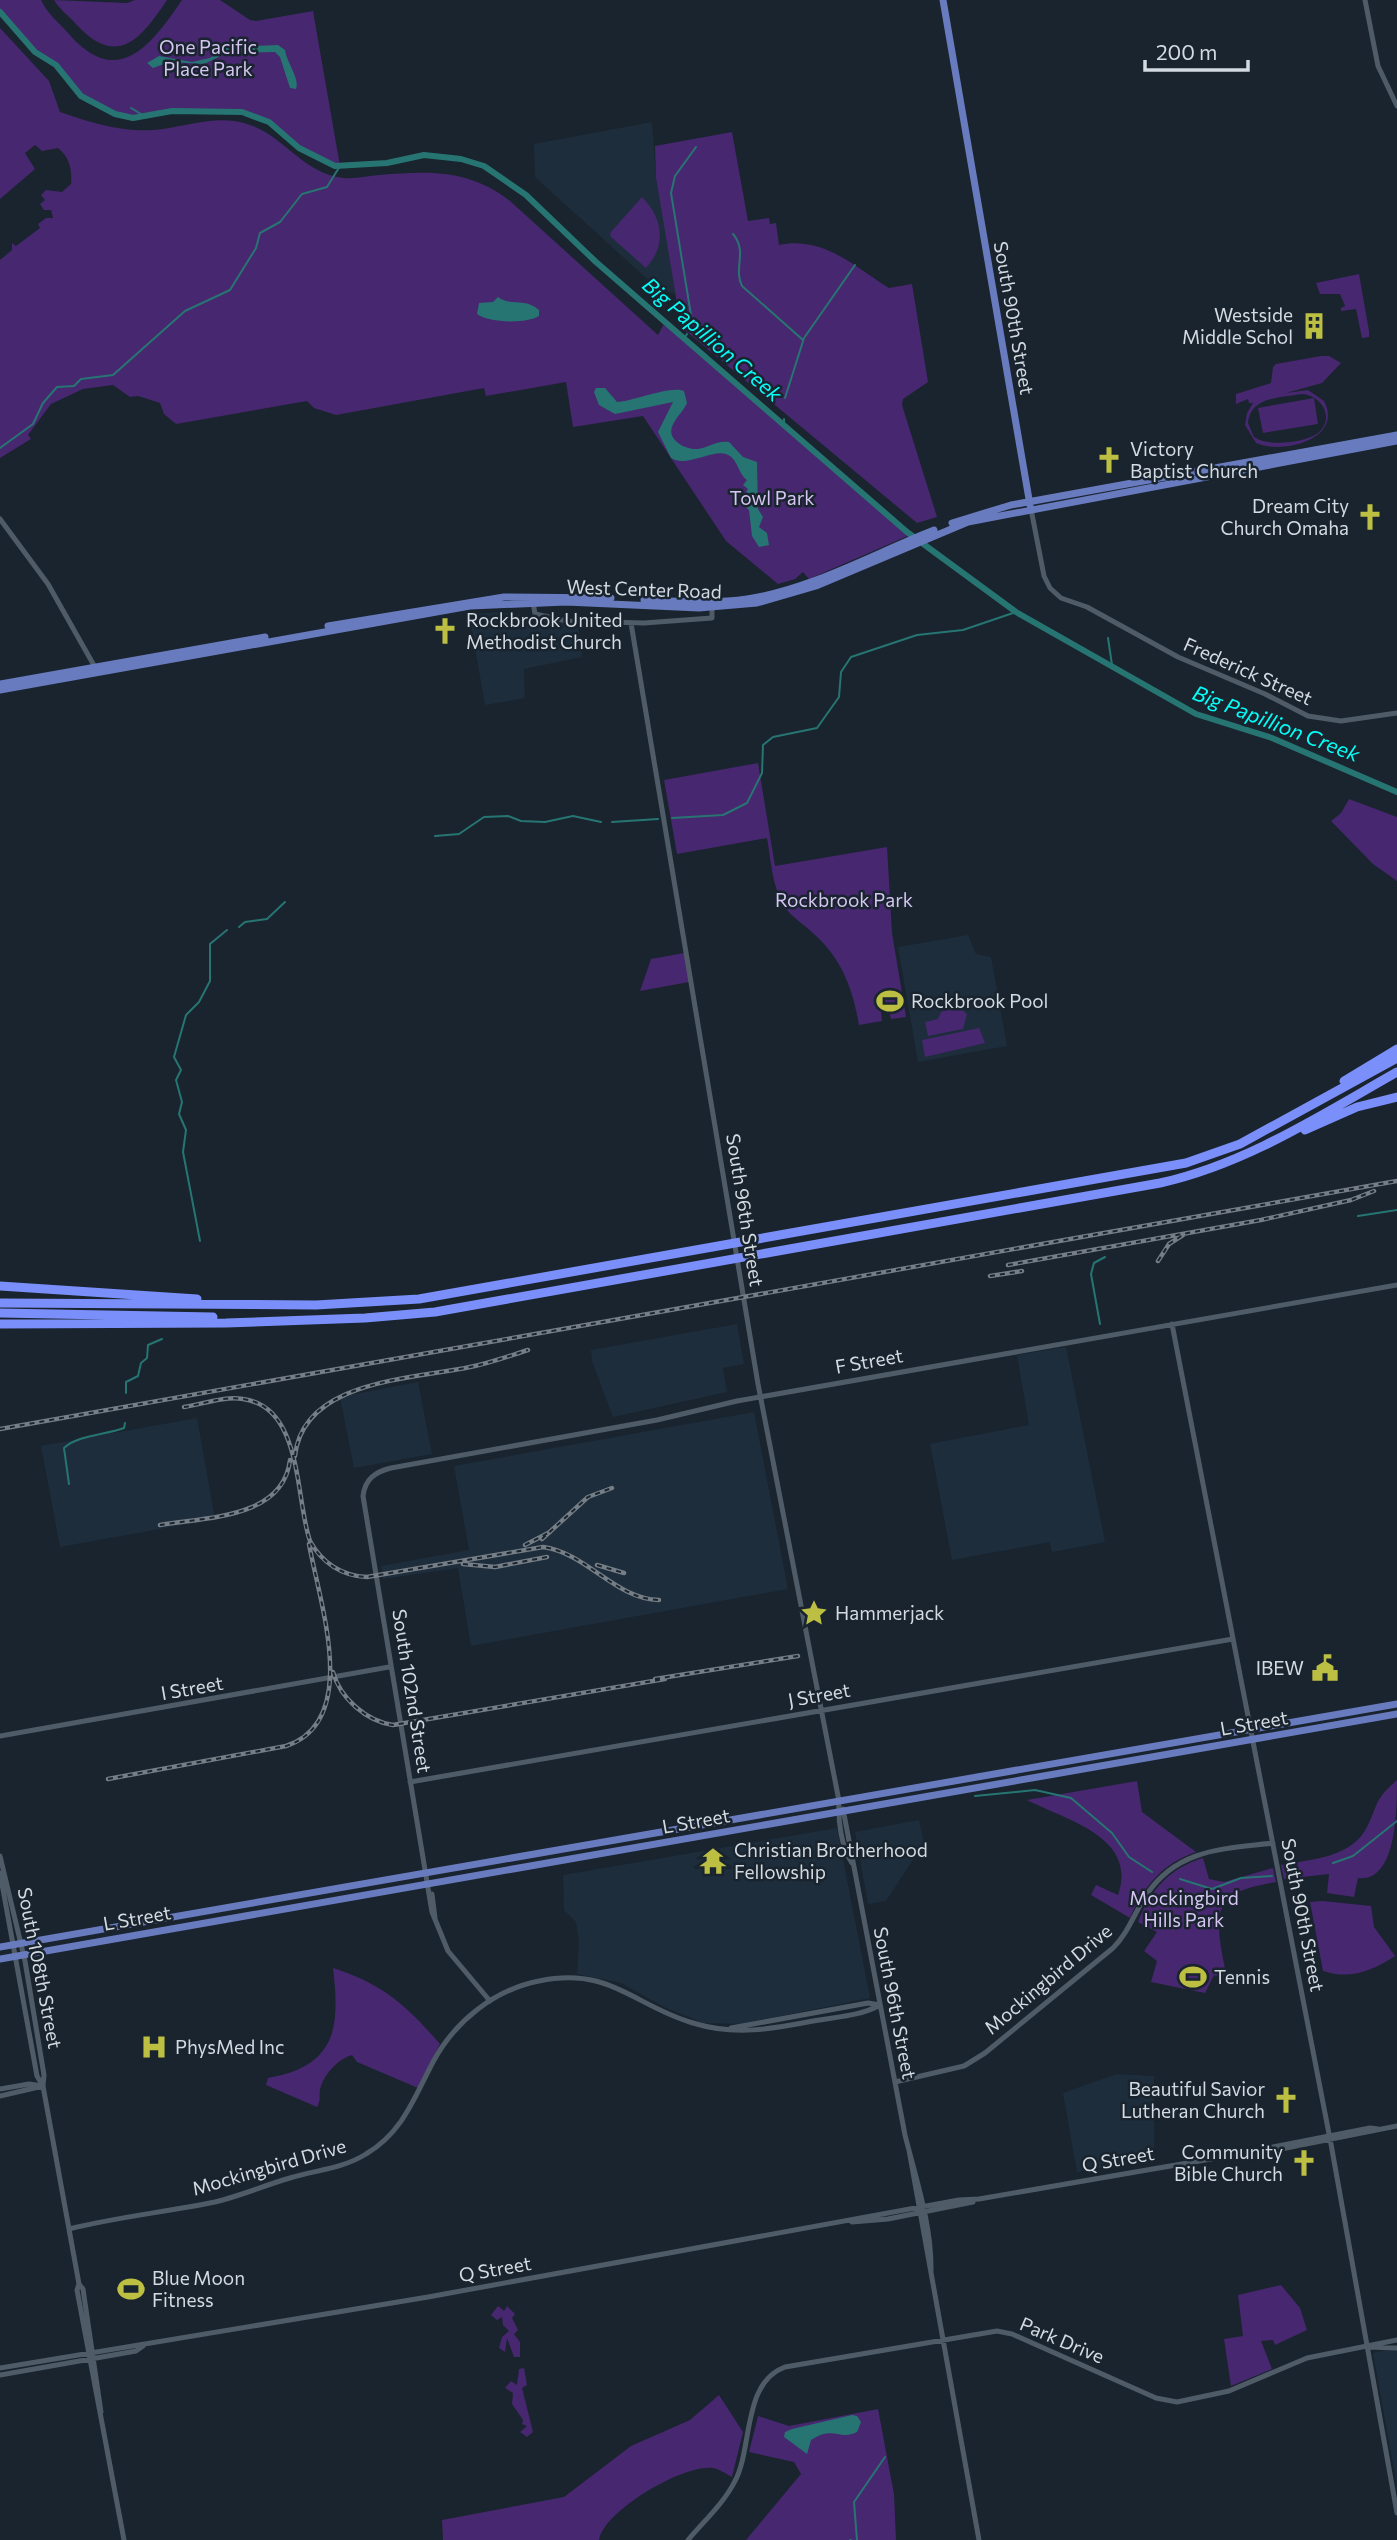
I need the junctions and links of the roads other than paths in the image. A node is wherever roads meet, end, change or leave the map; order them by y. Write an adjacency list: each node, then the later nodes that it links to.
1 (943, 0): 8 (main road, South 90th Street)
2 (1365, 0): 3 (street)
3 (1397, 106)
4 (1397, 435): 7 (main road, West Center Road)
5 (1397, 441): 8 (main road, West Center Road)
6 (1242, 453): 7 (main road)
7 (1252, 462): 8 (main road, West Center Road)
8 (1030, 505): 11 (main road, West Center Road); 12 (street, South 90th Street)
9 (0, 519): 14 (street)
10 (532, 599): 11 (main road, West Center Road); 13 (street); 14 (main road, West Center Road)
11 (712, 605): 13 (street)
12 (1095, 611): 16 (street, Frederick Street)
13 (631, 623): 31 (street, South 96th Street)
14 (96, 670): 15 (main road, West Center Road)
15 (0, 687)
16 (1397, 713)
17 (1397, 1049): 22 (highway)
18 (1397, 1058): 22 (highway)
19 (1397, 1073): 21 (highway)
20 (1397, 1097): 21 (highway)
21 (1274, 1141): 28 (highway)
22 (1240, 1144): 26 (highway)
23 (1397, 1285): 30 (street, F Street)
24 (0, 1286): 26 (highway)
25 (0, 1301): 26 (highway)
26 (222, 1305)
27 (0, 1314): 28 (highway)
28 (285, 1320): 29 (highway)
29 (0, 1324)
30 (1172, 1324): 31 (street, F Street); 33 (street, South 90th Street)
31 (761, 1396): 32 (street, F Street); 36 (street, South 96th Street)
32 (363, 1496): 34 (street, South 102nd Street)
33 (1233, 1639): 36 (street, J Street); 38 (street, South 90th Street)
34 (389, 1667): 39 (street, I Street); 41 (street, South 102nd Street)
35 (1397, 1704): 38 (main road, L Street)
36 (822, 1710): 41 (street, J Street); 42 (street, South 96th Street)
37 (1397, 1714): 40 (main road, L Street)
38 (1251, 1730): 40 (street, South 90th Street); 42 (main road, L Street)
39 (0, 1736)
40 (1253, 1739): 43 (main road, L Street); 44 (street, South 90th Street)
41 (410, 1782): 46 (street, South 102nd Street)
42 (839, 1801): 43 (street, South 96th Street); 46 (main road, L Street)
43 (841, 1811): 48 (main road, L Street); 54 (street, South 96th Street)
44 (1273, 1843): 55 (street, Mockingbird Drive); 60 (street, South 90th Street)
45 (0, 1856): 49 (street, South 108th Street)
46 (427, 1873): 48 (street, South 102nd Street); 49 (main road, L Street)
47 (0, 1874): 49 (street, South 108th Street)
48 (430, 1887): 51 (main road, L Street); 53 (street, South 102nd Street)
49 (16, 1944): 50 (main road, L Street); 51 (street, South 108th Street)
50 (0, 1947)
51 (19, 1956): 52 (main road, L Street); 56 (street, South 108th Street)
52 (0, 1959)
53 (490, 2001): 54 (street, Mockingbird Drive); 62 (street, Mockingbird Drive)
54 (880, 2004): 55 (street, South 96th Street)
55 (895, 2082): 61 (street, South 96th Street)
56 (43, 2086): 57 (street); 58 (street); 62 (street, South 108th Street)
57 (0, 2089)
58 (0, 2095)
59 (1397, 2126): 60 (street, Q Street)
60 (1330, 2138): 61 (street, Q Street); 65 (street, South 90th Street)
61 (920, 2210): 63 (street, South 96th Street); 67 (street, Q Street)
62 (69, 2229): 67 (street, South 108th Street)
63 (943, 2339): 65 (street, Park Drive); 74 (street, Park Drive); 75 (street, South 96th Street)
64 (1397, 2340): 65 (street, Park Drive)
65 (1368, 2347): 66 (street, Park Drive); 72 (street, South 90th Street)
66 (1397, 2348)
67 (91, 2355): 68 (street, Q Street); 70 (street, Q Street); 73 (street, South 108th Street)
68 (25, 2364): 69 (street, Q Street); 70 (street)
69 (0, 2368)
70 (21, 2371): 71 (street, Q Street)
71 (0, 2375)
72 (1397, 2513)
73 (124, 2540)
74 (688, 2540)
75 (979, 2540)

